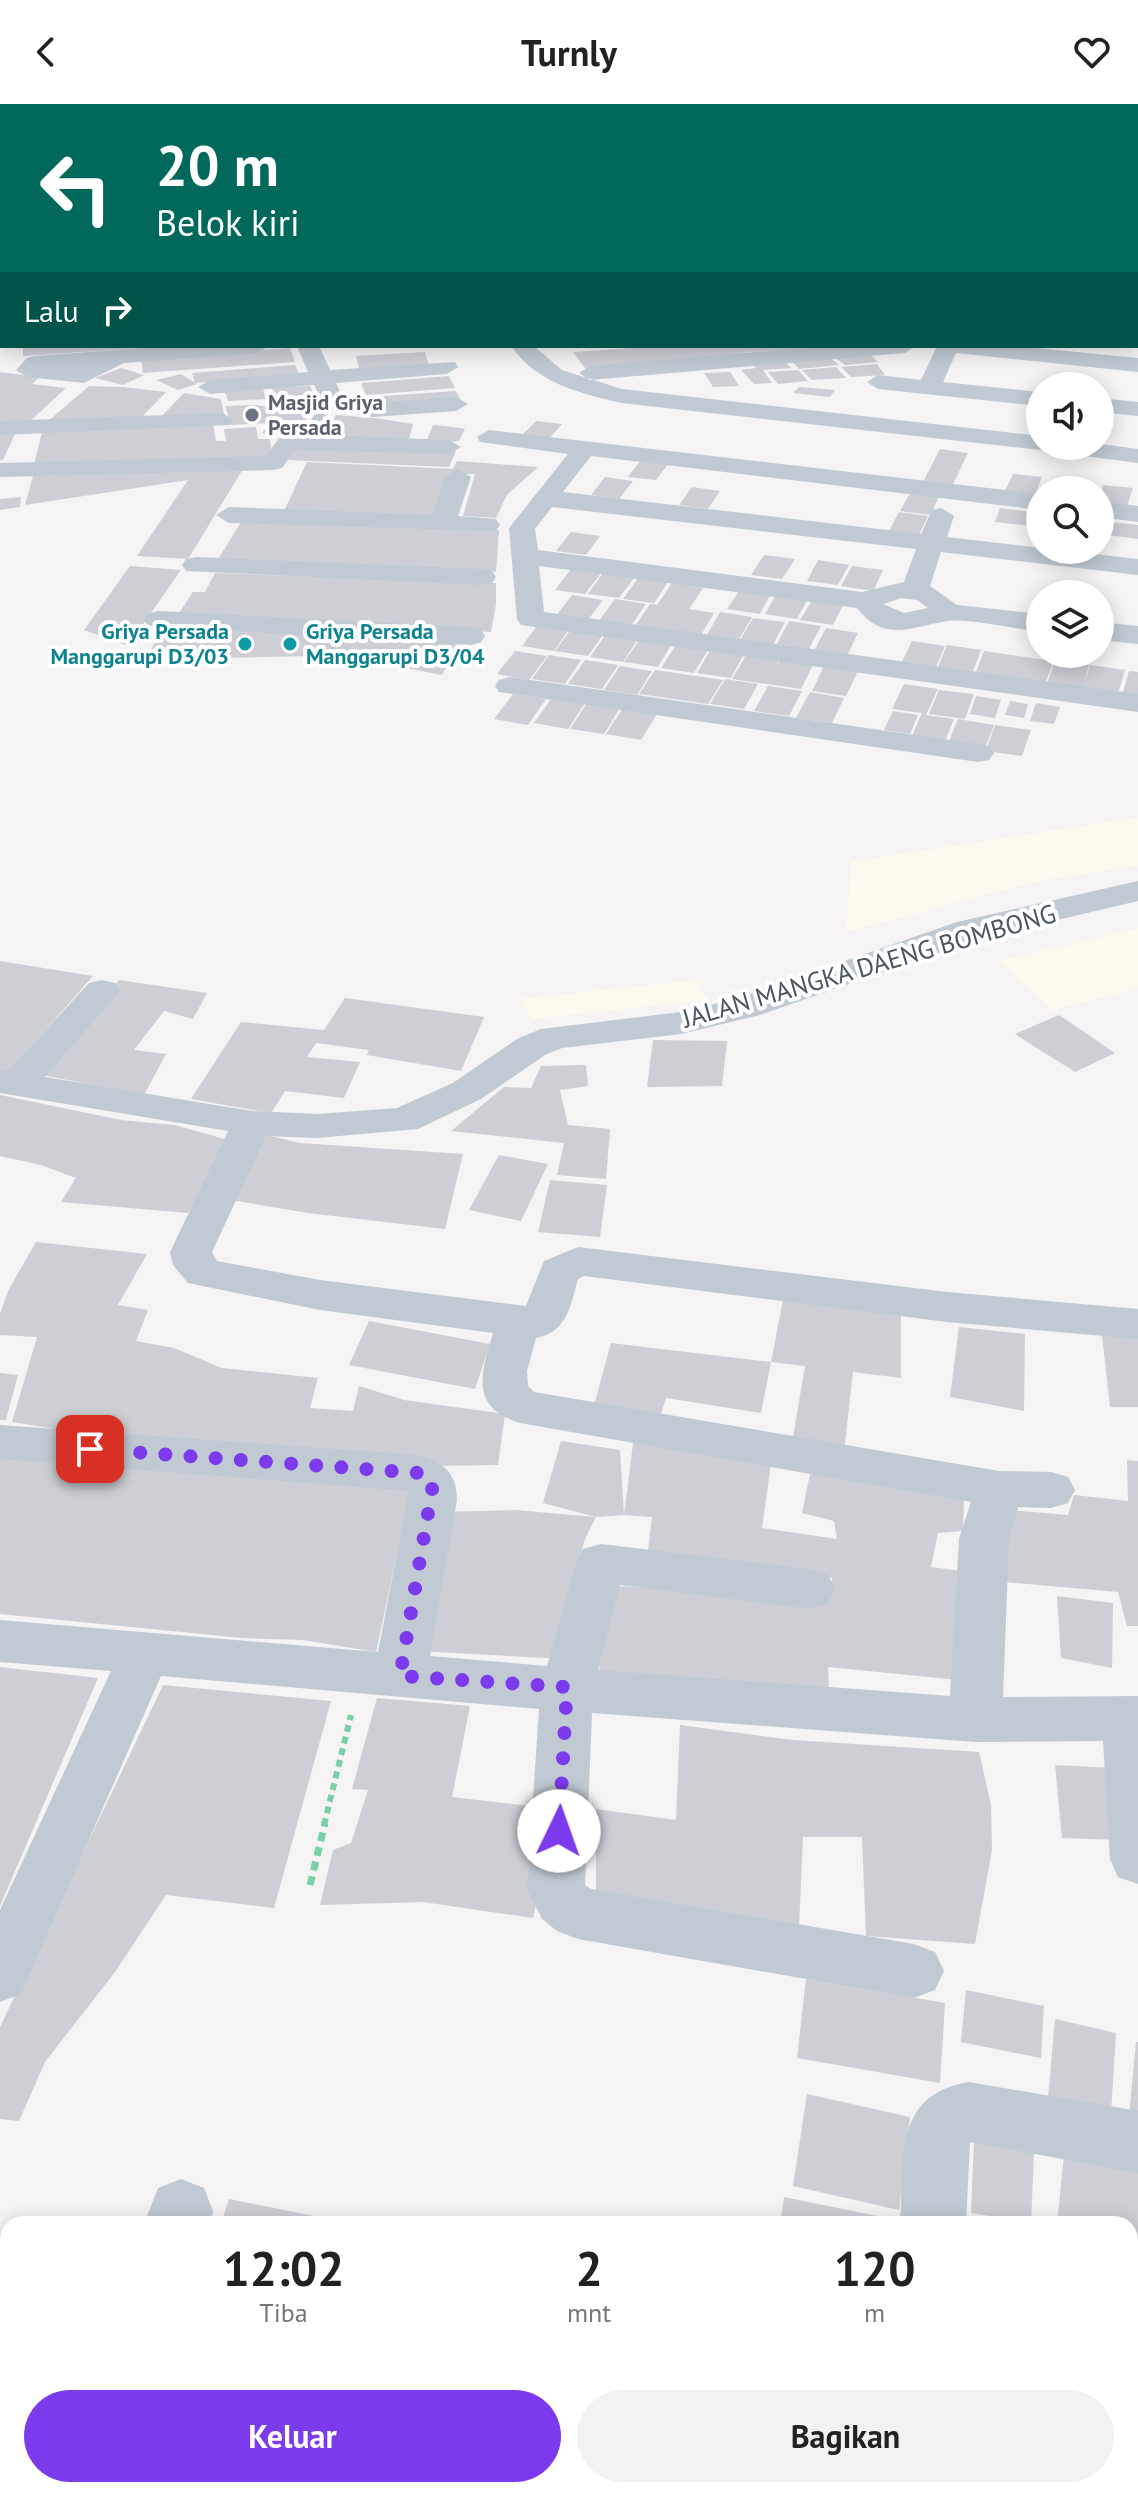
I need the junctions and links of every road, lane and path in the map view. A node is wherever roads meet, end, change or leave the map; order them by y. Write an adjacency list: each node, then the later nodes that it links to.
1 (233, 348): 9 (street)
2 (310, 348): 13 (street)
3 (330, 348): 13 (street)
4 (524, 348): 17 (street)
5 (882, 348): 12 (street)
6 (947, 348): 16 (street)
7 (968, 348): 10 (street)
8 (565, 355): 12 (street)
9 (118, 357)
10 (1138, 365)
11 (447, 367): 13 (street)
12 (584, 374): 17 (street)
13 (333, 376): 15 (street); 24 (street)
14 (878, 382): 16 (street)
15 (210, 387)
16 (929, 387): 20 (street)
17 (630, 392): 36 (street)
18 (176, 394): 26 (street)
19 (67, 396): 27 (street)
20 (1026, 397)
21 (456, 404): 24 (street)
22 (1114, 406): 23 (street)
23 (1138, 409)
24 (337, 415): 33 (street); 38 (street)
25 (222, 420): 26 (street)
26 (146, 423): 27 (street)
27 (34, 427): 28 (street); 39 (street)
28 (0, 428)
29 (489, 437): 34 (street)
30 (1026, 438): 36 (street)
31 (1114, 440): 32 (street)
32 (1138, 443)
33 (449, 447)
34 (584, 449): 36 (street); 42 (street)
35 (1114, 453): 37 (street)
36 (972, 456): 41 (street); 48 (street)
37 (1138, 456)
38 (259, 464): 39 (street); 45 (street)
39 (10, 469)
40 (458, 477): 46 (street)
41 (1026, 493)
42 (545, 498): 48 (street); 49 (street)
43 (1114, 511): 44 (street)
44 (1138, 514)
45 (229, 515): 46 (street); 53 (street)
46 (443, 523): 47 (street)
47 (487, 525)
48 (929, 542): 50 (street); 52 (street)
49 (524, 556): 54 (street); 62 (street)
50 (1138, 567)
51 (482, 577): 53 (street)
52 (914, 591): 54 (street); 55 (street)
53 (173, 599): 60 (street)
54 (870, 601): 56 (street)
55 (941, 612): 56 (street); 57 (street)
56 (896, 621): 62 (street)
57 (1026, 621)
58 (1114, 632): 59 (street)
59 (1138, 635)
60 (471, 636)
61 (510, 686): 62 (street)
62 (855, 700): 63 (street); 64 (street)
63 (1138, 703)
64 (978, 753)
65 (1138, 891): 68 (street, JALAN MANGKA DAENG BOMBONG)
66 (102, 991): 67 (street)
67 (9, 1082): 68 (street, JALAN MANGKA DAENG BOMBONG)
68 (252, 1123): 69 (street)
69 (518, 1322): 70 (street); 72 (street)
70 (1138, 1324)
71 (0, 1442): 77 (street)
72 (999, 1489): 73 (street); 80 (street)
73 (1051, 1490)
74 (810, 1589): 78 (street)
75 (0, 1641): 76 (street)
76 (145, 1654): 77 (street); 84 (street)
77 (380, 1674): 78 (street); 82 (path)
78 (567, 1687): 80 (street); 83 (street)
79 (1133, 1718): 80 (street); 81 (street)
80 (975, 1720)
81 (1138, 1859)
82 (310, 1885)
83 (914, 1971)
84 (0, 1975)
85 (1138, 2142): 86 (street)
86 (933, 2216)

